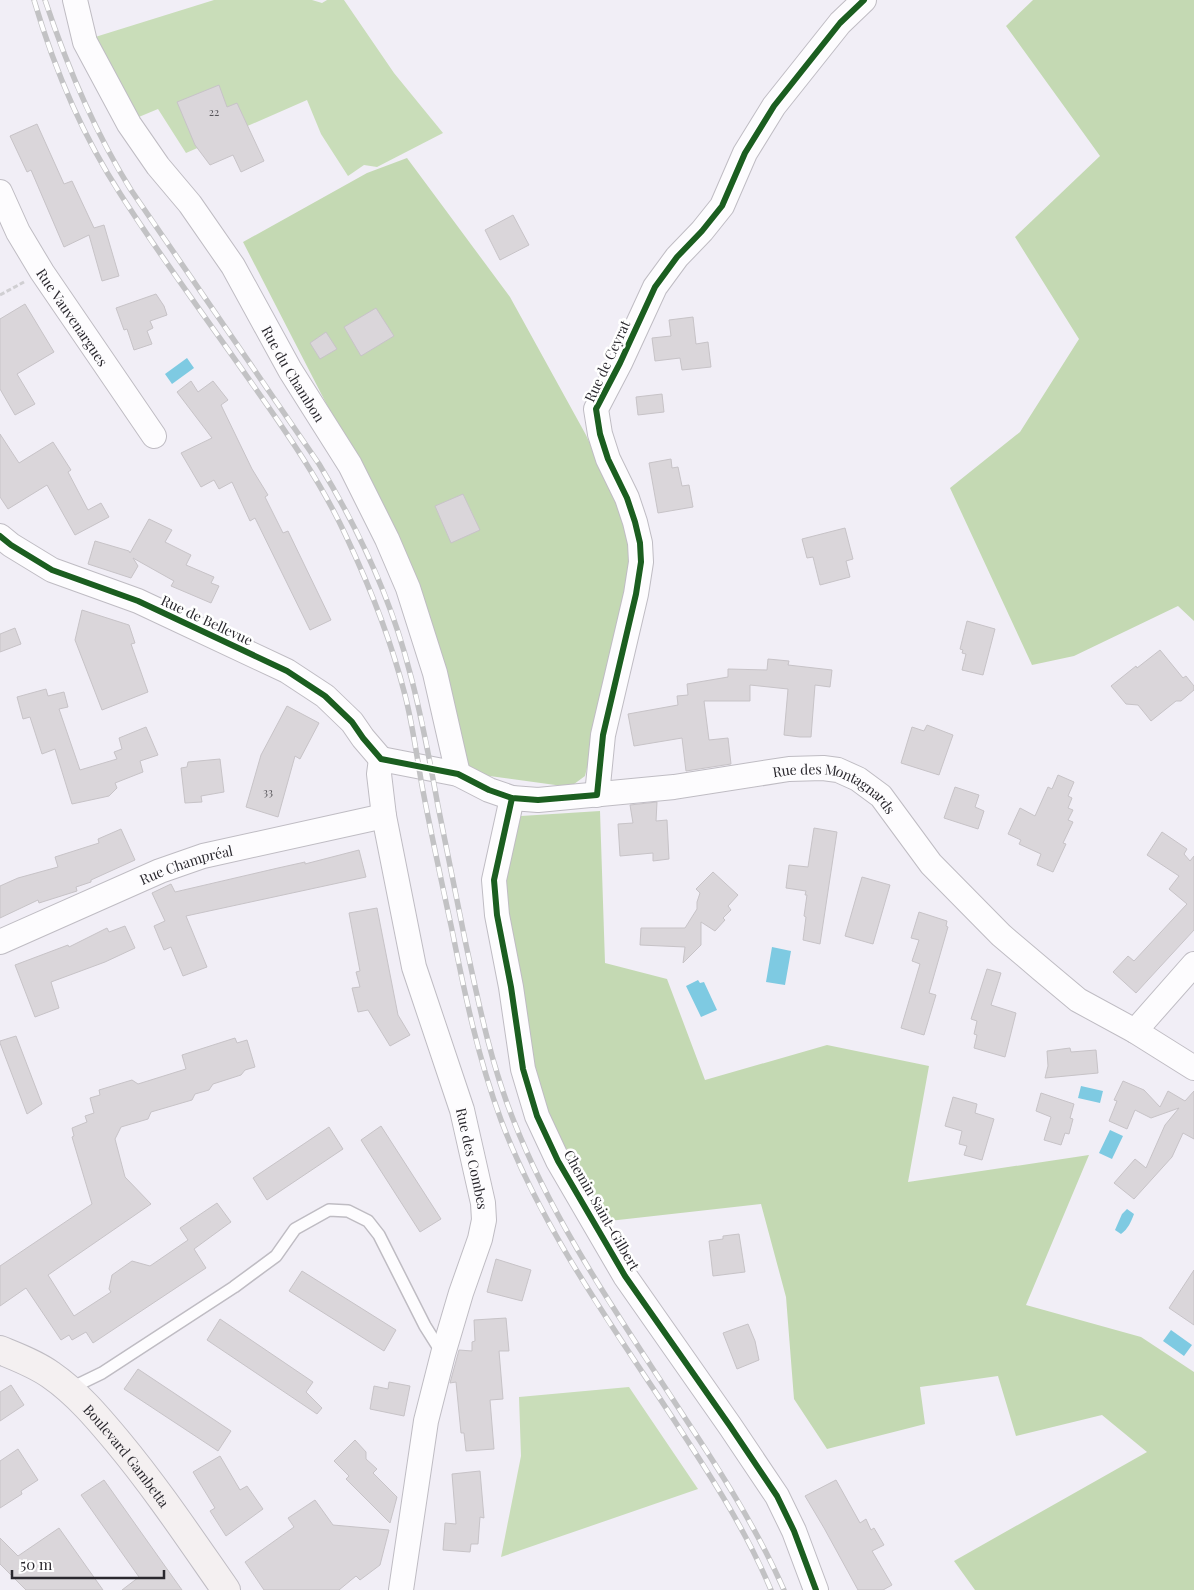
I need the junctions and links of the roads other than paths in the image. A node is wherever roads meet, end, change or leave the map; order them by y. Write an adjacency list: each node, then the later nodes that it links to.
1 (75, 0): 7 (street, Rue du Chambon)
2 (864, 0): 8 (street, Rue de Ceyrat)
3 (0, 192): 4 (street, Rue Vauvenargues)
4 (154, 436)
5 (0, 536): 6 (street, Rue de Bellevue)
6 (381, 759): 7 (street, Rue des Montagnards); 10 (street, Rue des Combes)
7 (458, 774): 9 (street, Rue des Montagnards)
8 (597, 795): 9 (street, Rue des Montagnards); 13 (street, Rue des Montagnards)
9 (512, 798): 20 (street, Chemin Saint-Gilbert)
10 (384, 816): 11 (street, Rue Champréal); 16 (street, Rue des Combes)
11 (0, 942)
12 (1194, 964): 13 (street)
13 (1135, 1031): 14 (street, Rue des Montagnards)
14 (1194, 1068)
15 (0, 1350): 17 (main road, Boulevard Gambetta)
16 (443, 1354): 17 (lane); 19 (street, Rue des Combes)
17 (69, 1389): 18 (main road, Boulevard Gambetta)
18 (226, 1590)
19 (401, 1590)
20 (816, 1590)

